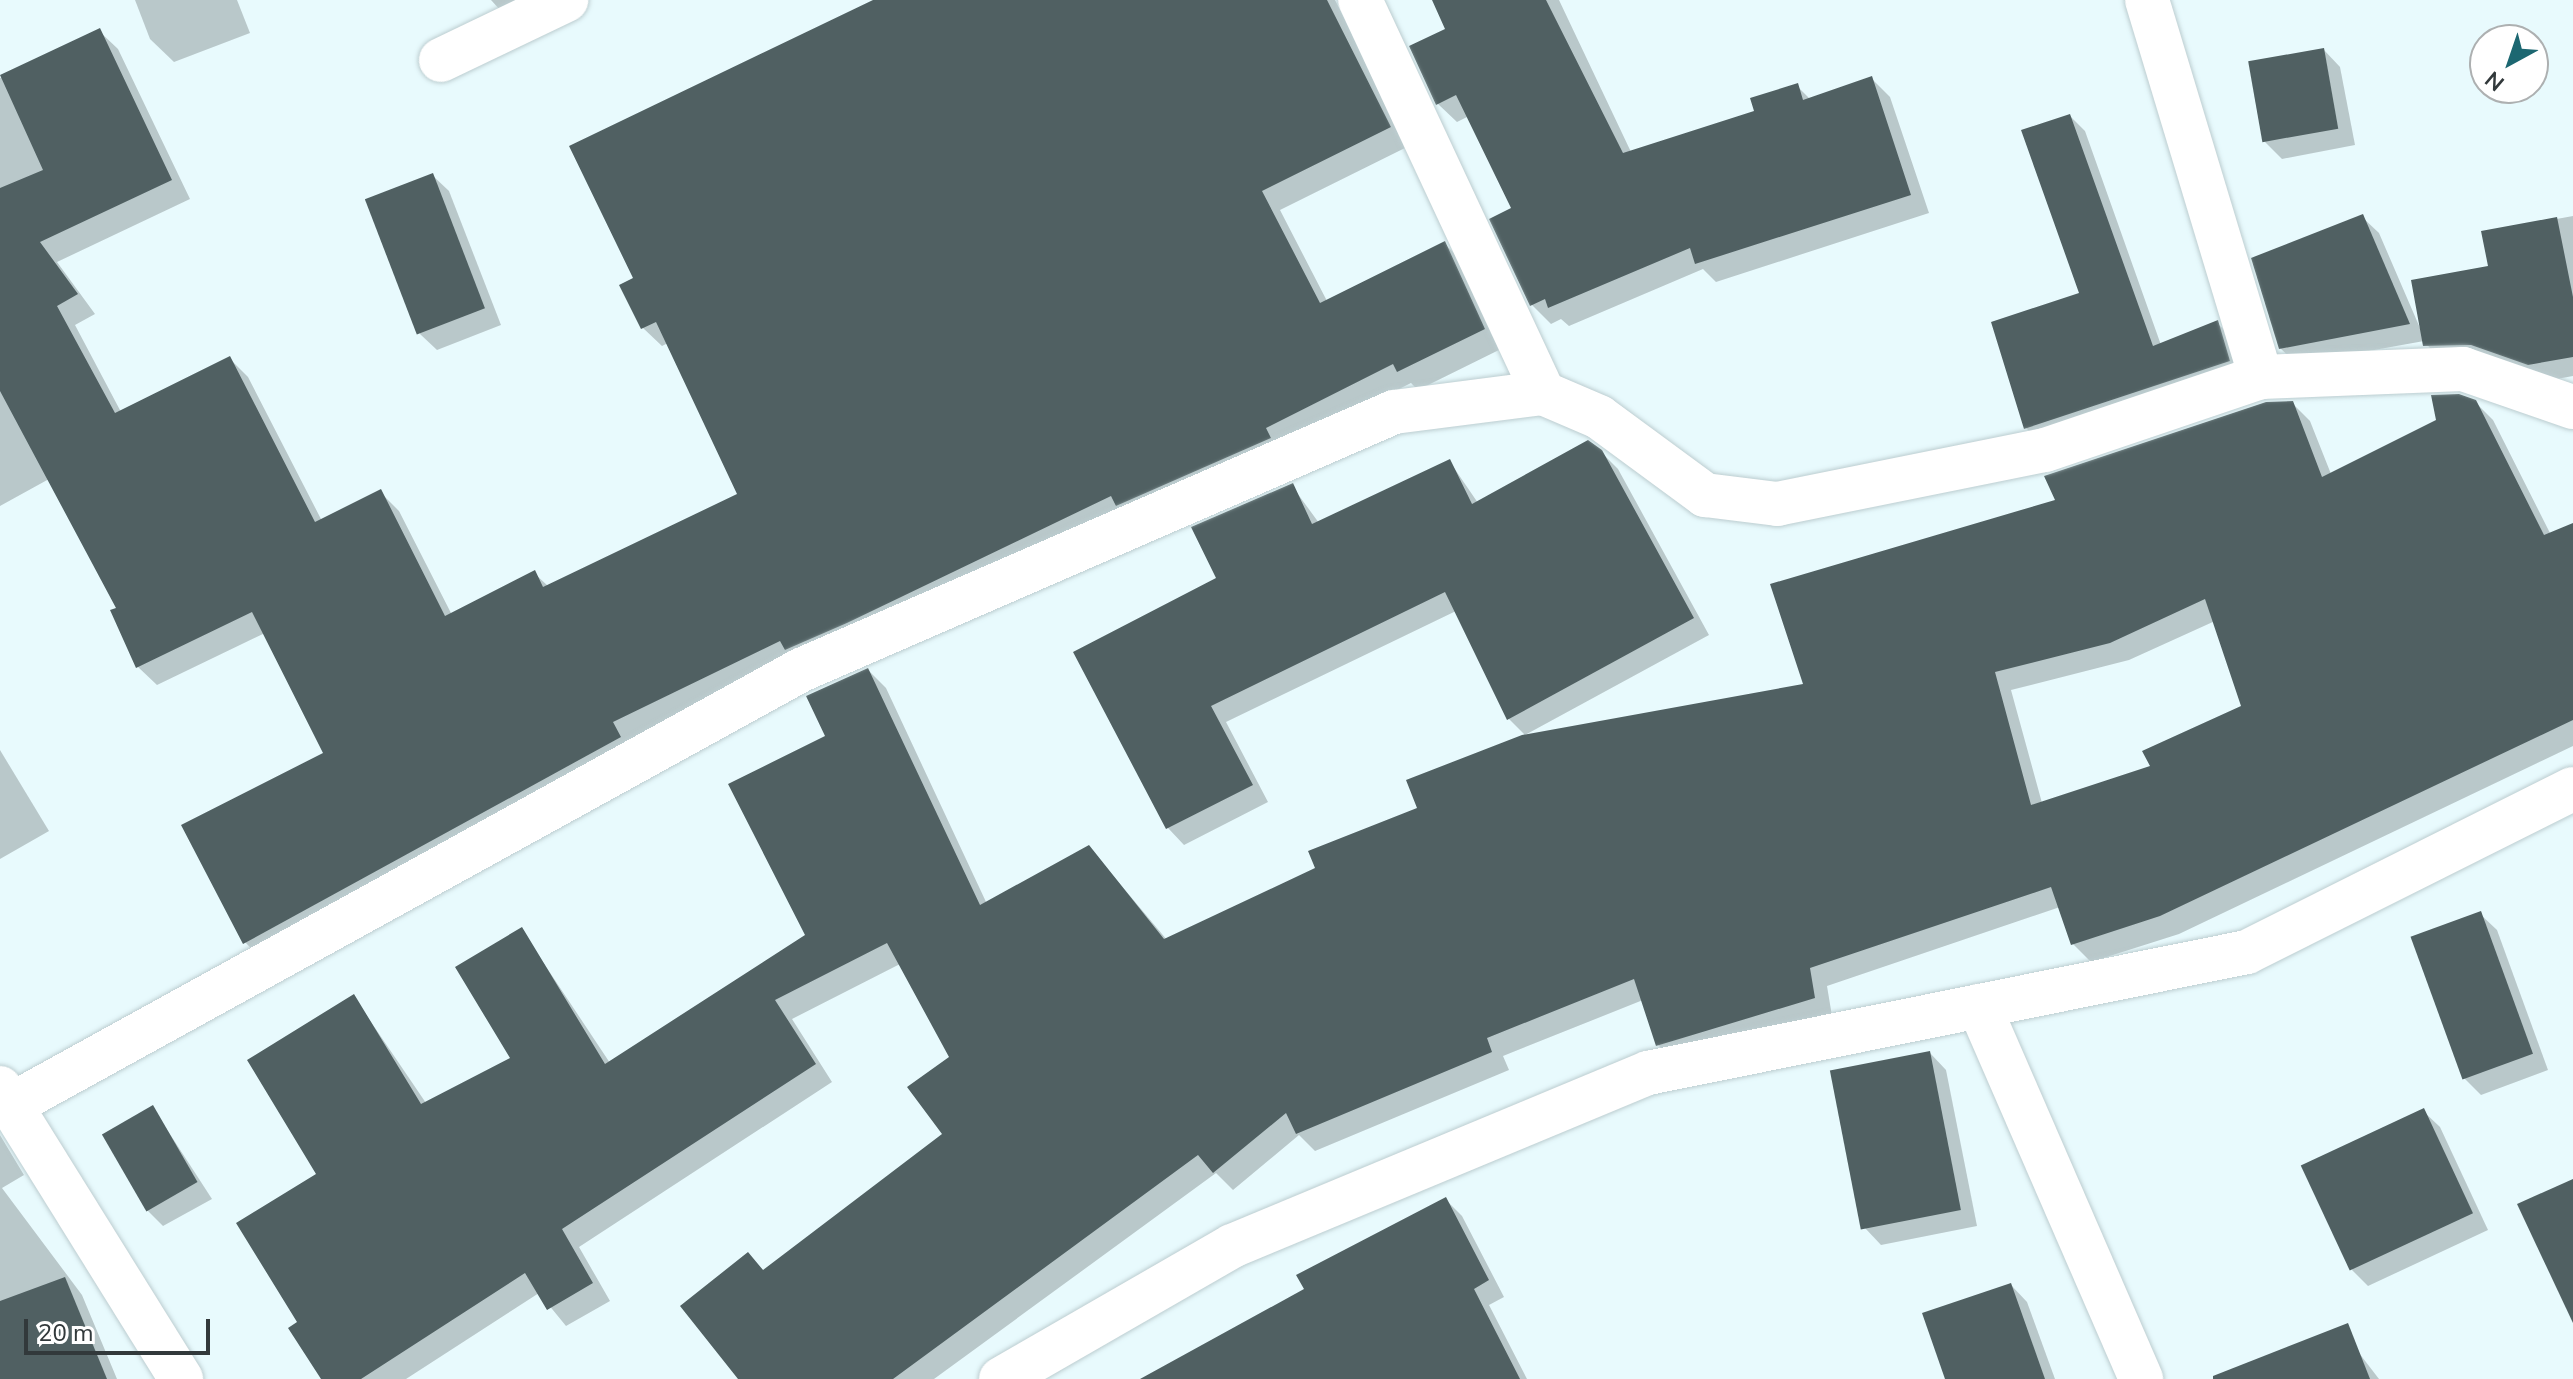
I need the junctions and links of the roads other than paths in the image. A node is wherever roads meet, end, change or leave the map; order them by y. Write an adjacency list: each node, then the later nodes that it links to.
1 (566, 0): 4 (street)
2 (1360, 0): 6 (street)
3 (2147, 0): 5 (street)
4 (441, 60)
5 (2261, 377): 6 (street); 7 (street)
6 (1543, 393): 10 (street)
7 (2573, 407)
8 (2573, 789): 9 (street)
9 (1979, 1006): 12 (street); 13 (street)
10 (6, 1097): 11 (street)
11 (181, 1379)
12 (1001, 1379)
13 (2141, 1379)

